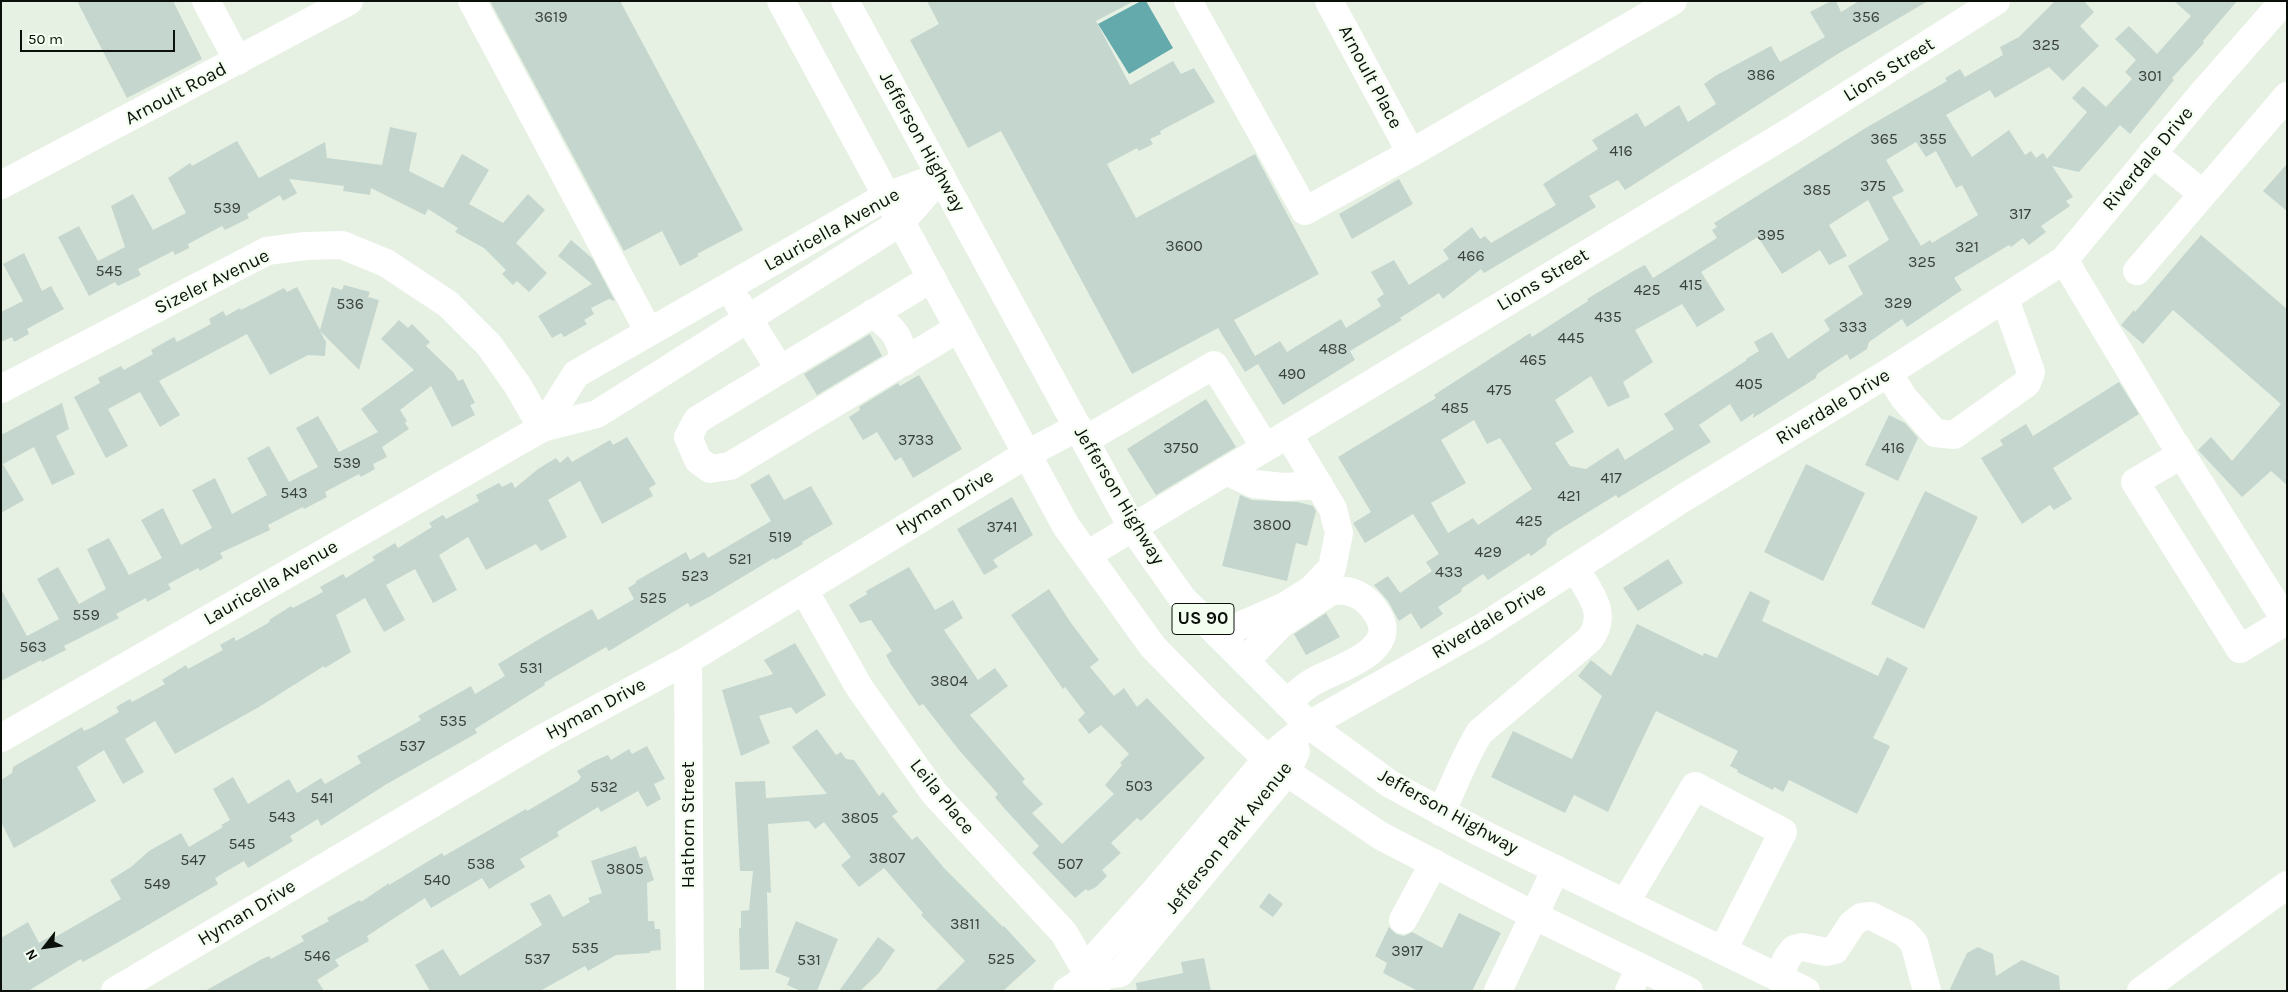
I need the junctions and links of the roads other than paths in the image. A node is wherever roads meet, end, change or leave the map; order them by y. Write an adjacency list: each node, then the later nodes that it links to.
1 (206, 1): 11 (street)
2 (349, 1): 11 (street, Arnoult Road)
3 (472, 1): 28 (street)
4 (781, 1): 18 (street, US 90)
5 (845, 1): 15 (street, Jefferson Highway / US 90)
6 (1188, 1): 13 (street)
7 (1329, 1): 13 (street, Arnoult Place)
8 (1673, 1): 13 (street)
9 (1996, 1): 35 (street, Lions Street)
10 (2284, 1): 14 (street, Riverdale Drive)
11 (238, 61): 16 (street, Arnoult Road)
12 (2287, 96): 17 (street)
13 (1411, 153)
14 (2152, 153): 17 (street); 20 (street, Riverdale Drive)
15 (941, 176): 18 (street, Lauricella Avenue); 19 (street, Lauricella Avenue); 34 (street, Jefferson Highway / US 90)
16 (1, 185)
17 (2203, 194): 21 (street)
18 (887, 196): 19 (street, US 90); 23 (street, Lauricella Avenue)
19 (901, 222): 22 (street, US 90); 26 (street, Lauricella Avenue)
20 (2064, 260): 24 (street, Riverdale Drive); 36 (street)
21 (2137, 271)
22 (932, 278): 25 (street); 27 (street, US 90)
23 (728, 287): 26 (street); 28 (street, Lauricella Avenue)
24 (2005, 299): 31 (street, Riverdale Drive); 31 (street)
25 (873, 312): 29 (street); 30 (street)
26 (747, 319): 30 (street); 33 (street, Lauricella Avenue)
27 (959, 328): 29 (street); 38 (street, US 90)
28 (649, 332): 33 (street, Lauricella Avenue)
29 (904, 362): 30 (street)
30 (778, 368)
31 (1888, 373): 43 (street, Riverdale Drive)
32 (1, 389): 33 (street, Sizeler Avenue)
33 (542, 428): 52 (street, Lauricella Avenue)
34 (1081, 433): 37 (street, Hyman Drive); 38 (street, Hyman Drive); 41 (street, Jefferson Highway / US 90)
35 (1288, 434): 37 (street, Lions Street); 40 (street)
36 (2175, 446): 36 (street)
37 (1265, 448): 39 (street, Lions Street)
38 (1027, 454): 42 (street, US 90); 44 (street, Hyman Drive)
39 (1226, 471): 40 (street); 41 (street, Lions Street)
40 (1318, 485): 46 (street)
41 (1132, 527): 42 (street, Lions Street); 46 (street, Jefferson Highway / US 90)
42 (1087, 555): 53 (street, US 90)
43 (1575, 568): 49 (street, Riverdale Drive); 54 (street)
44 (804, 590): 47 (street, Hyman Drive); 64 (street, Leila Place)
45 (1382, 634): 48 (street); 49 (street); 50 (street)
46 (1219, 635): 48 (street, Jefferson Highway / US 90)
47 (688, 660): 65 (street, Hyman Drive); 66 (street, Hathorn Street)
48 (1245, 661): 50 (street, Jefferson Highway / US 90)
49 (1409, 669): 51 (street, Riverdale Drive)
50 (1287, 703): 51 (street, Jefferson Highway / US 90)
51 (1309, 725): 53 (street, Jefferson Park Avenue); 54 (street, Jefferson Highway / US 90)
52 (1, 738)
53 (1277, 765): 55 (street, US 90); 64 (street, Jefferson Park Avenue)
54 (1441, 812): 56 (street, Jefferson Highway / US 90)
55 (1434, 863): 59 (street, US 90); 60 (street)
56 (1556, 869): 58 (street, Jefferson Highway / US 90); 59 (street)
57 (2287, 885): 72 (street)
58 (1625, 903): 61 (street, Jefferson Highway / US 90); 61 (street)
59 (1535, 916): 63 (street, US 90); 68 (street)
60 (1403, 920)
61 (1723, 950): 62 (street, Jefferson Highway / US 90)
62 (1779, 978): 70 (street, Jefferson Highway / US 90); 71 (street)
63 (1634, 979): 69 (street, US 90)
64 (1093, 984): 67 (street)
65 (114, 991)
66 (690, 991)
67 (1067, 991)
68 (1498, 991)
69 (1689, 991)
70 (1806, 991)
71 (1927, 991)
72 (2141, 991)

